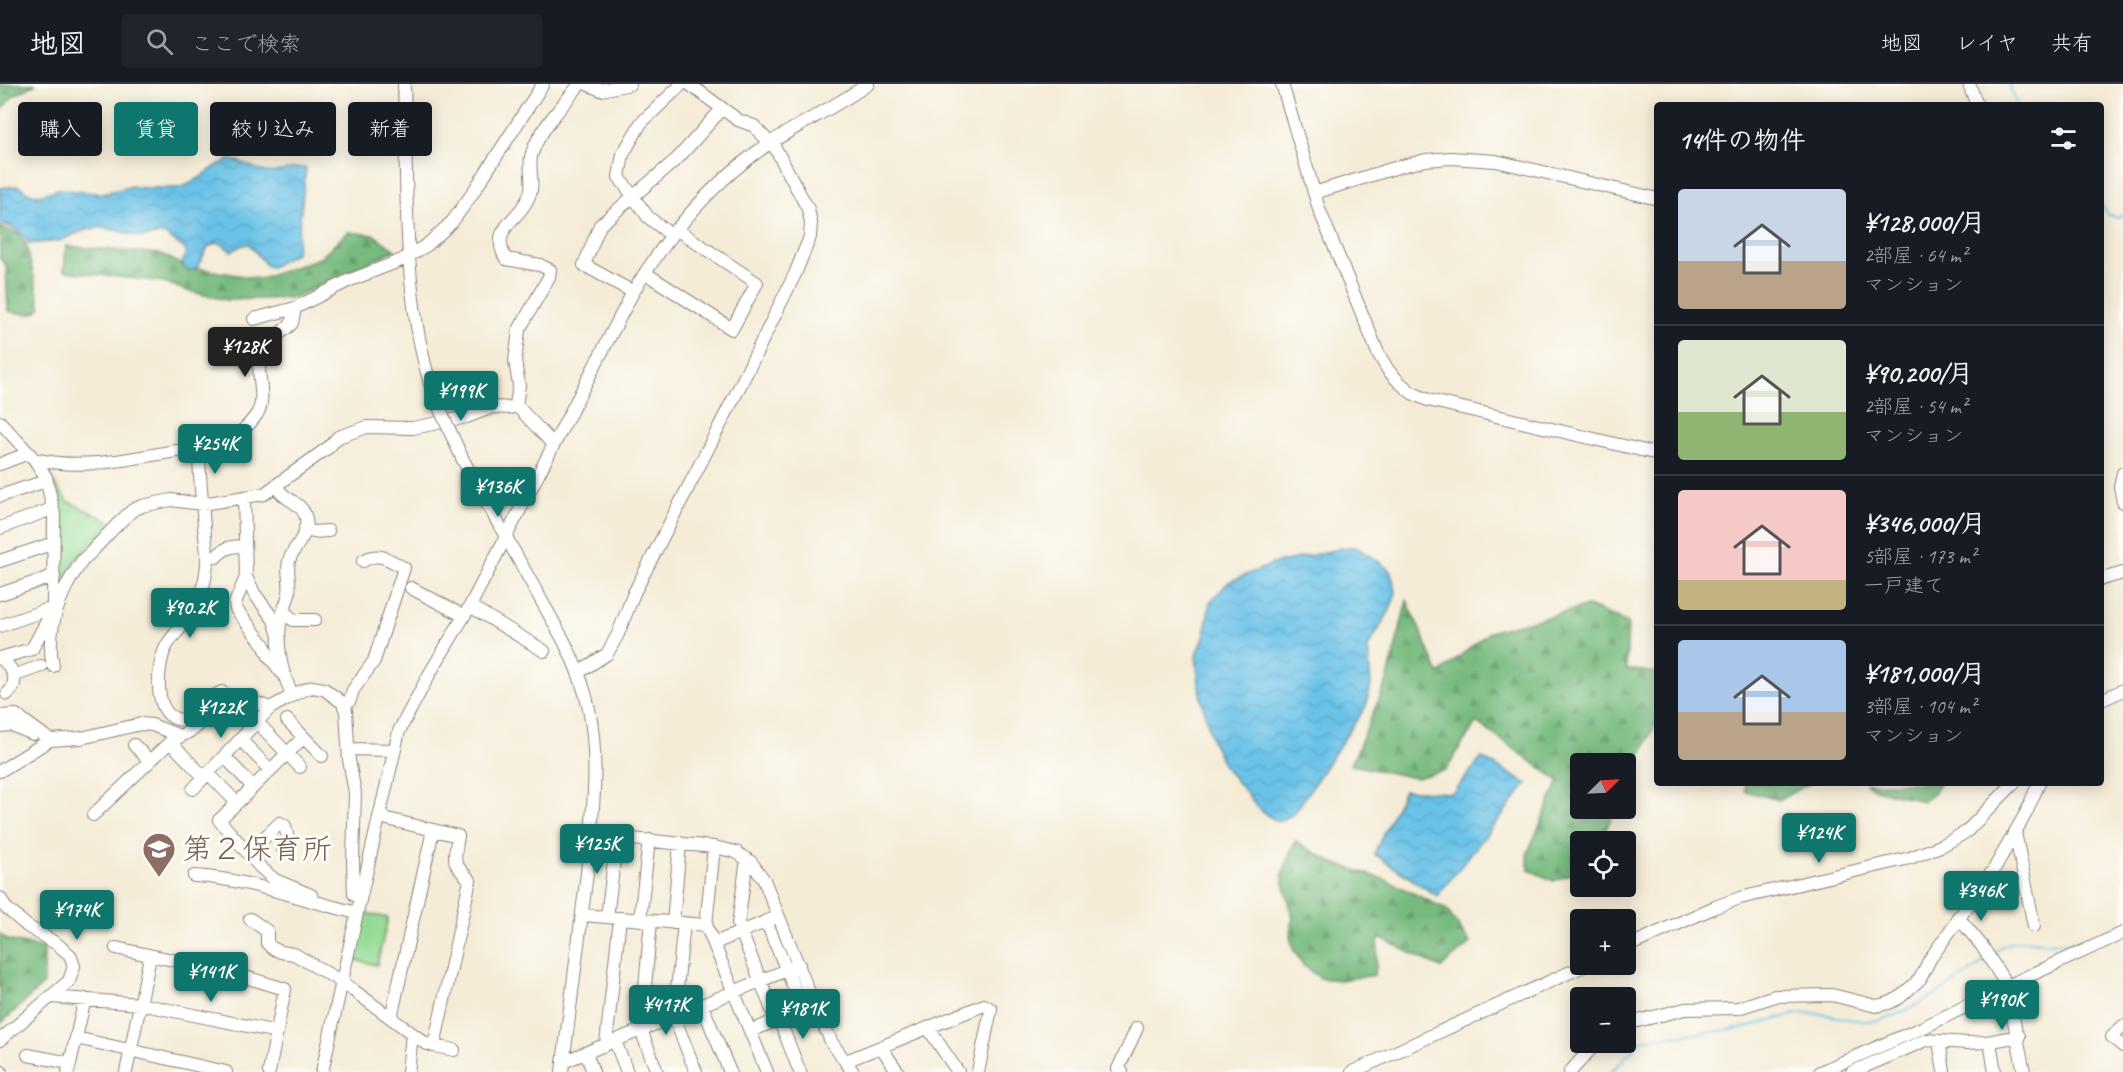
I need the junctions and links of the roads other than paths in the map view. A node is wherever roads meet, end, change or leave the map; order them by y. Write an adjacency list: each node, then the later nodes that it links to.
1 (404, 84): 18 (street)
2 (543, 84): 18 (street)
3 (580, 84): 23 (street)
4 (587, 84): 5 (street)
5 (630, 84)
6 (682, 84): 15 (street)
7 (689, 84): 12 (street)
8 (868, 84): 13 (street)
9 (1282, 84): 14 (street)
10 (1969, 84): 11 (street)
11 (1976, 102)
12 (722, 110): 13 (street); 15 (street)
13 (772, 142): 17 (street); 60 (street)
14 (1314, 193): 16 (street); 27 (street)
15 (633, 198): 17 (street); 20 (street)
16 (1654, 198)
17 (673, 232): 19 (street); 19 (street)
18 (410, 255): 21 (street); 41 (street, bridge)
19 (645, 273): 20 (street)
20 (633, 292): 25 (street)
21 (295, 308): 22 (street); 26 (street)
22 (254, 319)
23 (516, 405): 25 (street); 32 (street)
24 (2, 427): 28 (street)
25 (553, 444): 41 (street)
26 (198, 449): 28 (street); 36 (street)
27 (1654, 453)
28 (31, 456): 29 (street); 31 (street)
29 (0, 464)
30 (2123, 472): 35 (street)
31 (46, 481): 33 (street); 37 (street)
32 (277, 487): 34 (street); 39 (street)
33 (0, 496)
34 (244, 498): 36 (street); 43 (street)
35 (2123, 502)
36 (202, 504): 62 (street); 67 (street)
37 (52, 510): 38 (street); 42 (street)
38 (0, 528)
39 (305, 528): 40 (street); 57 (street)
40 (328, 531)
41 (506, 536): 54 (street); 60 (street)
42 (54, 543): 45 (street); 48 (street)
43 (245, 546): 44 (street); 49 (street)
44 (216, 557)
45 (0, 561)
46 (363, 561): 68 (street)
47 (2123, 573): 50 (street)
48 (54, 576): 52 (street); 53 (street)
49 (246, 577): 57 (street); 61 (street)
50 (2104, 578)
51 (411, 588): 54 (street)
52 (0, 594)
53 (53, 602)
54 (467, 611): 58 (street); 80 (street)
55 (315, 620): 57 (street)
56 (0, 626): 59 (street)
57 (280, 636): 61 (street)
58 (544, 651)
59 (0, 658): 62 (street)
60 (579, 672): 98 (street)
61 (283, 675): 65 (street)
62 (13, 676): 64 (street)
63 (2123, 690): 66 (street)
64 (7, 694)
65 (293, 695): 68 (street); 69 (street)
66 (2104, 698)
67 (227, 699): 69 (street); 76 (street)
68 (345, 707): 79 (street)
69 (270, 708): 72 (street)
70 (0, 716): 74 (street)
71 (287, 720): 75 (street)
72 (257, 722): 77 (street); 81 (street)
73 (0, 726): 74 (street)
74 (47, 738): 76 (street); 87 (street)
75 (303, 738): 81 (street); 82 (street)
76 (175, 739): 84 (street); 88 (street)
77 (241, 740): 83 (street); 86 (street)
78 (134, 745): 84 (street)
79 (348, 749): 80 (street); 108 (street)
80 (395, 750): 95 (street)
81 (288, 753): 85 (street); 86 (street)
82 (322, 756)
83 (225, 757): 88 (street); 91 (street)
84 (150, 761): 94 (street)
85 (300, 767)
86 (270, 770): 91 (street)
87 (0, 771)
88 (209, 774): 92 (street); 93 (street)
89 (2011, 786): 124 (street)
90 (2038, 786): 97 (street)
91 (253, 787): 93 (street)
92 (193, 789)
93 (237, 803): 104 (street)
94 (93, 815)
95 (379, 817): 96 (street); 108 (street)
96 (433, 830): 139 (street); 155 (street)
97 (2015, 832): 114 (street); 120 (street)
98 (591, 835): 99 (street); 111 (street)
99 (616, 837): 100 (street); 113 (street)
100 (649, 840): 101 (street); 116 (street)
101 (680, 843): 102 (street); 118 (street)
102 (714, 847): 105 (street); 119 (street)
103 (283, 849): 104 (street)
104 (248, 853): 109 (street)
105 (747, 859): 112 (street); 121 (street)
106 (194, 876): 109 (street)
107 (0, 898): 133 (street)
108 (360, 899): 110 (street)
109 (313, 902): 110 (street)
110 (357, 913): 130 (street)
111 (582, 915): 113 (street); 164 (street)
112 (779, 916): 117 (street); 127 (street)
113 (614, 917): 116 (street); 154 (street)
114 (1958, 917): 131 (street); 141 (street)
115 (250, 919): 130 (street)
116 (646, 920): 118 (street); 145 (street)
117 (766, 921): 121 (street); 127 (street)
118 (679, 923): 119 (street); 138 (street)
119 (706, 925): 123 (street)
120 (2034, 926)
121 (741, 932): 123 (street); 129 (street)
122 (2123, 933): 131 (street)
123 (715, 943): 132 (street)
124 (1636, 943)
125 (116, 948): 126 (street)
126 (150, 957): 135 (street); 147 (street)
127 (793, 968): 129 (street); 137 (street)
128 (1570, 972): 183 (street)
129 (761, 981): 132 (street); 140 (street)
130 (342, 982): 139 (street); 170 (street)
131 (2007, 986): 149 (street); 185 (street)
132 (735, 992): 136 (street); 146 (street)
133 (51, 997): 134 (street); 151 (street)
134 (85, 999): 135 (street); 150 (street)
135 (140, 1004): 147 (street); 159 (street)
136 (702, 1005): 138 (street); 176 (street)
137 (808, 1006): 140 (street); 165 (street)
138 (674, 1017): 145 (street); 175 (street)
139 (391, 1018): 148 (street)
140 (777, 1019): 146 (street); 178 (street)
141 (1636, 1021)
142 (2123, 1026): 156 (street)
143 (928, 1028): 157 (street); 180 (street); 181 (street)
144 (1137, 1028): 182 (street)
145 (641, 1030): 154 (street); 174 (street)
146 (751, 1031): 177 (street)
147 (277, 1032): 169 (street)
148 (412, 1034): 155 (street); 171 (street)
149 (2019, 1036): 153 (street); 189 (street)
150 (76, 1038): 159 (street); 166 (street)
151 (0, 1040)
152 (1939, 1041): 153 (street); 186 (street); 187 (street)
153 (1990, 1042): 188 (street)
154 (610, 1043): 160 (street); 173 (street)
155 (434, 1046): 158 (street)
156 (2123, 1046)
157 (881, 1047): 165 (street); 179 (street)
158 (454, 1050)
159 (131, 1051): 163 (street); 167 (street)
160 (586, 1053): 164 (street); 172 (street)
161 (1587, 1053): 184 (street)
162 (28, 1055): 166 (street)
163 (179, 1067): 168 (street)
164 (563, 1067)
165 (850, 1067)
166 (69, 1068)
167 (126, 1072)
168 (226, 1072)
169 (269, 1072)
170 (322, 1072)
171 (408, 1072)
172 (593, 1072)
173 (627, 1072)
174 (657, 1072)
175 (696, 1072)
176 (730, 1072)
177 (767, 1072)
178 (800, 1072)
179 (898, 1072)
180 (958, 1072)
181 (978, 1072)
182 (1122, 1072)
183 (1352, 1072)
184 (1570, 1072)
185 (1820, 1072)
186 (1852, 1072)
187 (1944, 1072)
188 (1995, 1072)
189 (2024, 1072)

